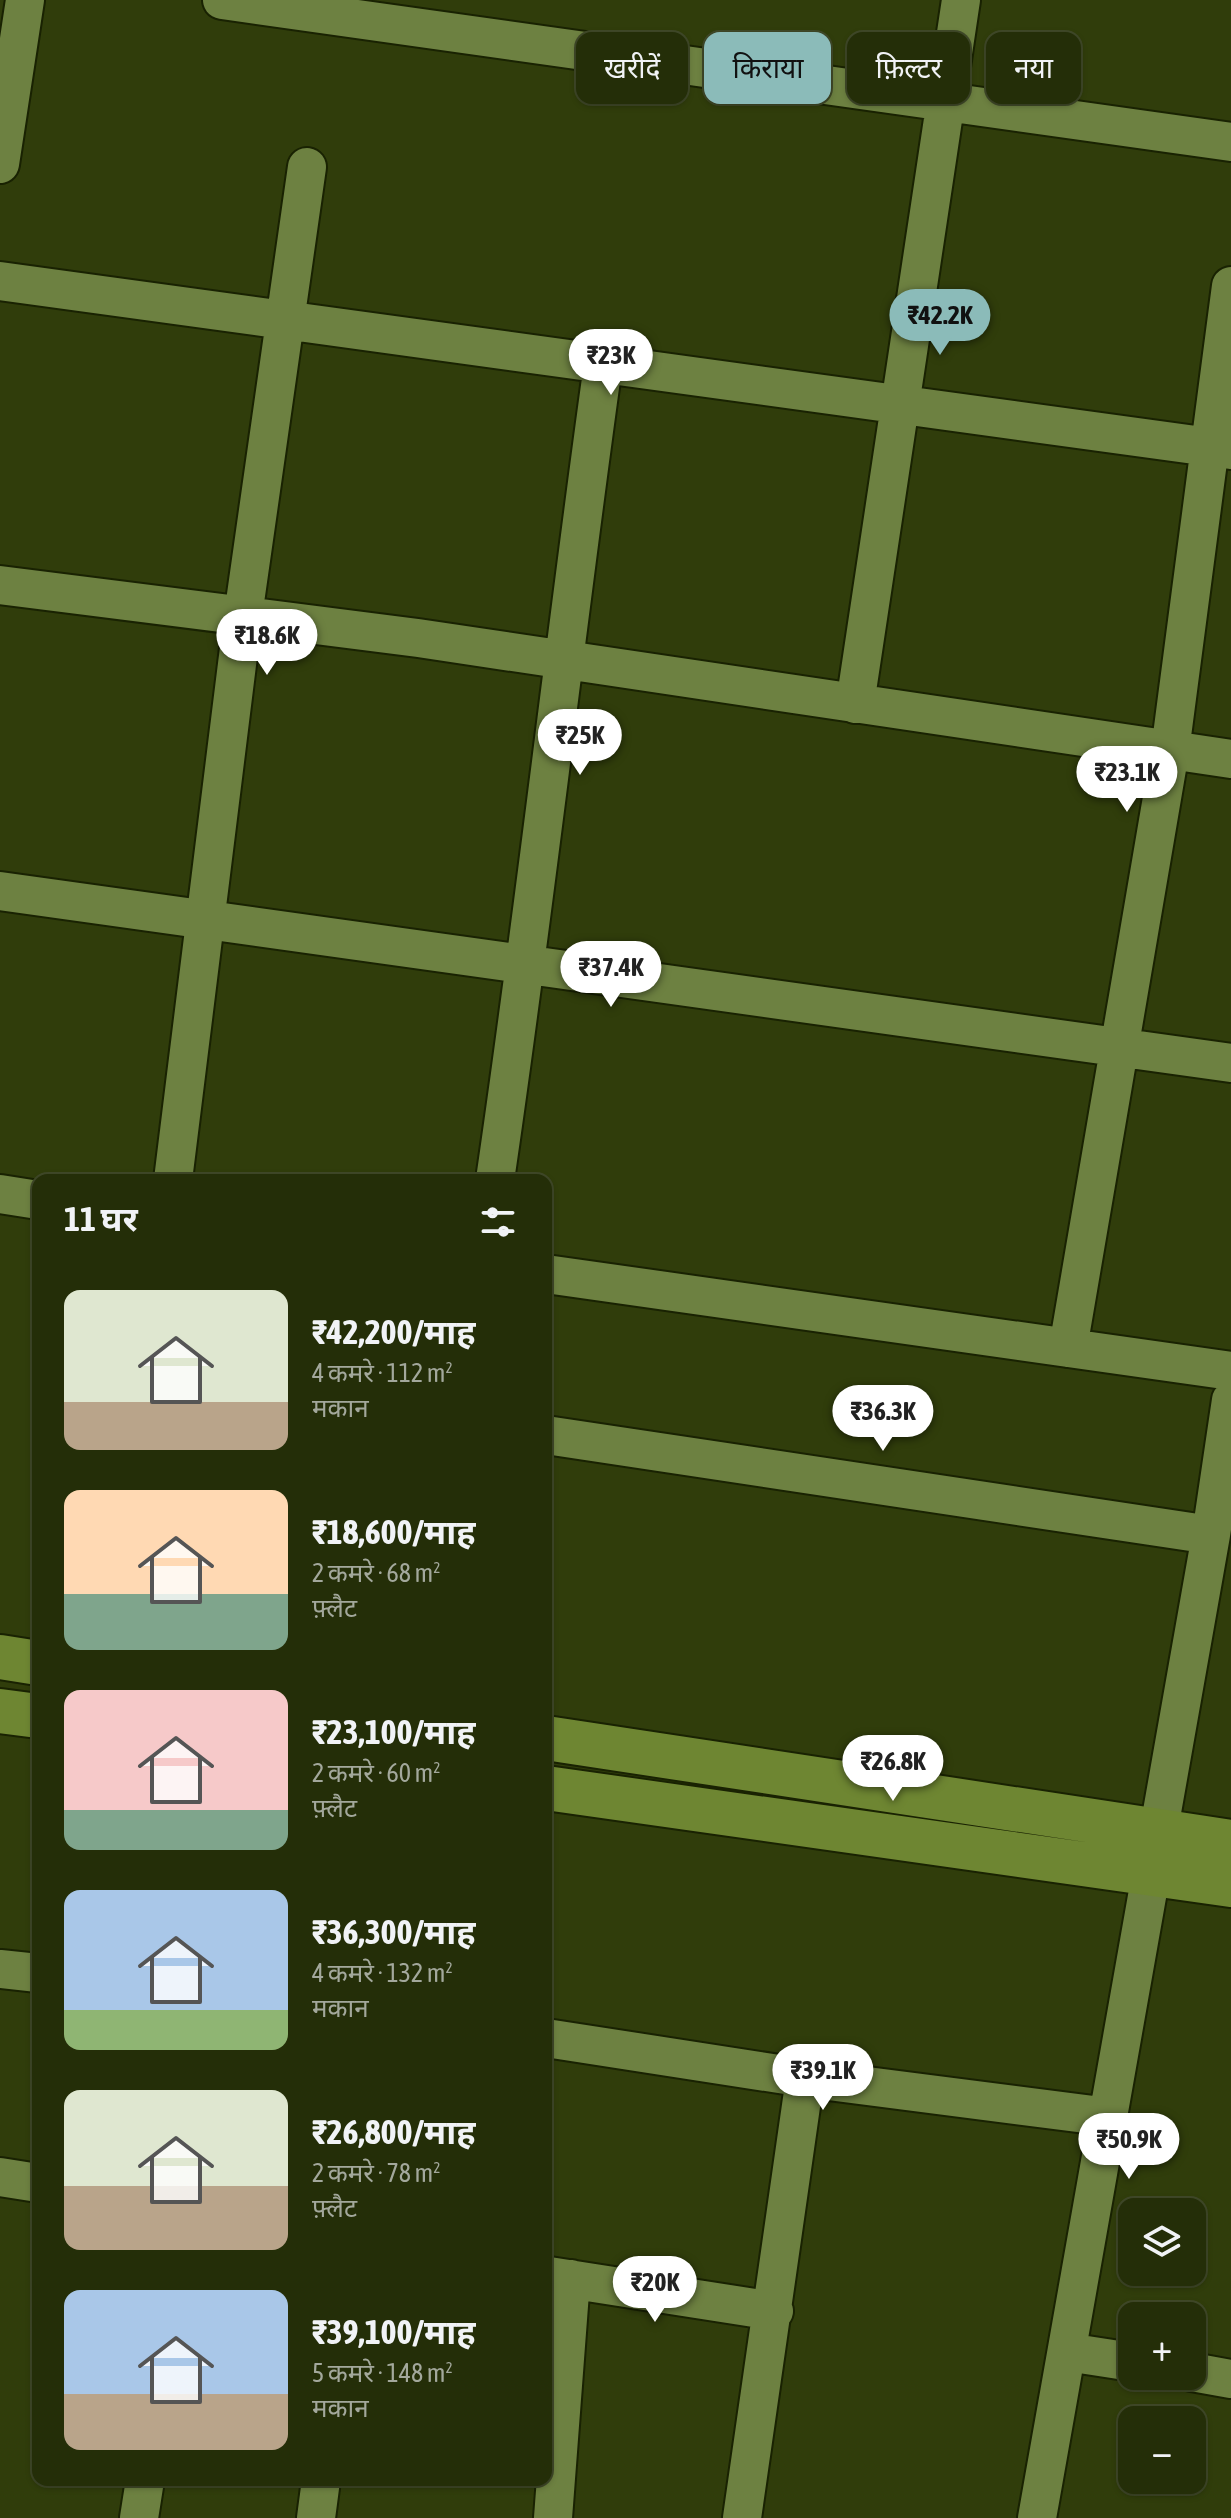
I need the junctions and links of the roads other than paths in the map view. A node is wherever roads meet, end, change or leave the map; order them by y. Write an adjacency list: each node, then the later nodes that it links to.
1 (25, 0): 9 (street)
2 (222, 0): 5 (street)
3 (961, 0): 4 (street)
4 (956, 32)
5 (847, 88)
6 (946, 104): 15 (street)
7 (960, 104): 8 (street)
8 (1231, 142)
9 (0, 164)
10 (307, 167): 13 (street)
11 (0, 281): 13 (street)
12 (1231, 286): 16 (street)
13 (286, 322): 14 (street); 18 (street)
14 (603, 365): 15 (street); 19 (street)
15 (902, 406): 16 (street); 20 (street)
16 (1221, 449): 21 (street)
17 (0, 585): 18 (street)
18 (243, 616): 19 (street); 24 (street)
19 (562, 659): 20 (street); 25 (street)
20 (855, 704): 21 (street)
21 (1170, 751): 22 (street); 26 (street)
22 (1231, 759)
23 (0, 891): 24 (street)
24 (207, 920): 25 (street); 28 (street)
25 (526, 966): 26 (street); 29 (street)
26 (1116, 1049): 27 (street); 33 (street)
27 (1231, 1063)
28 (174, 1174)
29 (496, 1174)
30 (0, 1194): 31 (street)
31 (32, 1199)
32 (552, 1275): 33 (street)
33 (1068, 1348): 34 (street)
34 (1231, 1371)
35 (1231, 1400): 37 (street)
36 (552, 1436): 37 (street)
37 (1211, 1535): 45 (street)
38 (0, 1657): 39 (street)
39 (32, 1662)
40 (0, 1711): 41 (street)
41 (32, 1715)
42 (552, 1739): 45 (street)
43 (552, 1789): 45 (street)
44 (1231, 1842): 45 (street)
45 (1155, 1854): 46 (street); 51 (street)
46 (1231, 1885)
47 (0, 1969): 48 (street)
48 (32, 1972)
49 (552, 2039): 50 (street)
50 (805, 2078): 51 (street); 55 (street)
51 (1109, 2117): 56 (street)
52 (0, 2177): 53 (street)
53 (32, 2182)
54 (559, 2277): 55 (street); 64 (street)
55 (774, 2311): 65 (street)
56 (1067, 2352): 57 (street); 66 (street)
57 (1118, 2360)
58 (1206, 2375): 59 (street)
59 (1231, 2379)
60 (144, 2486): 62 (street)
61 (320, 2486): 63 (street)
62 (139, 2518)
63 (316, 2518)
64 (553, 2518)
65 (742, 2518)
66 (1037, 2518)

